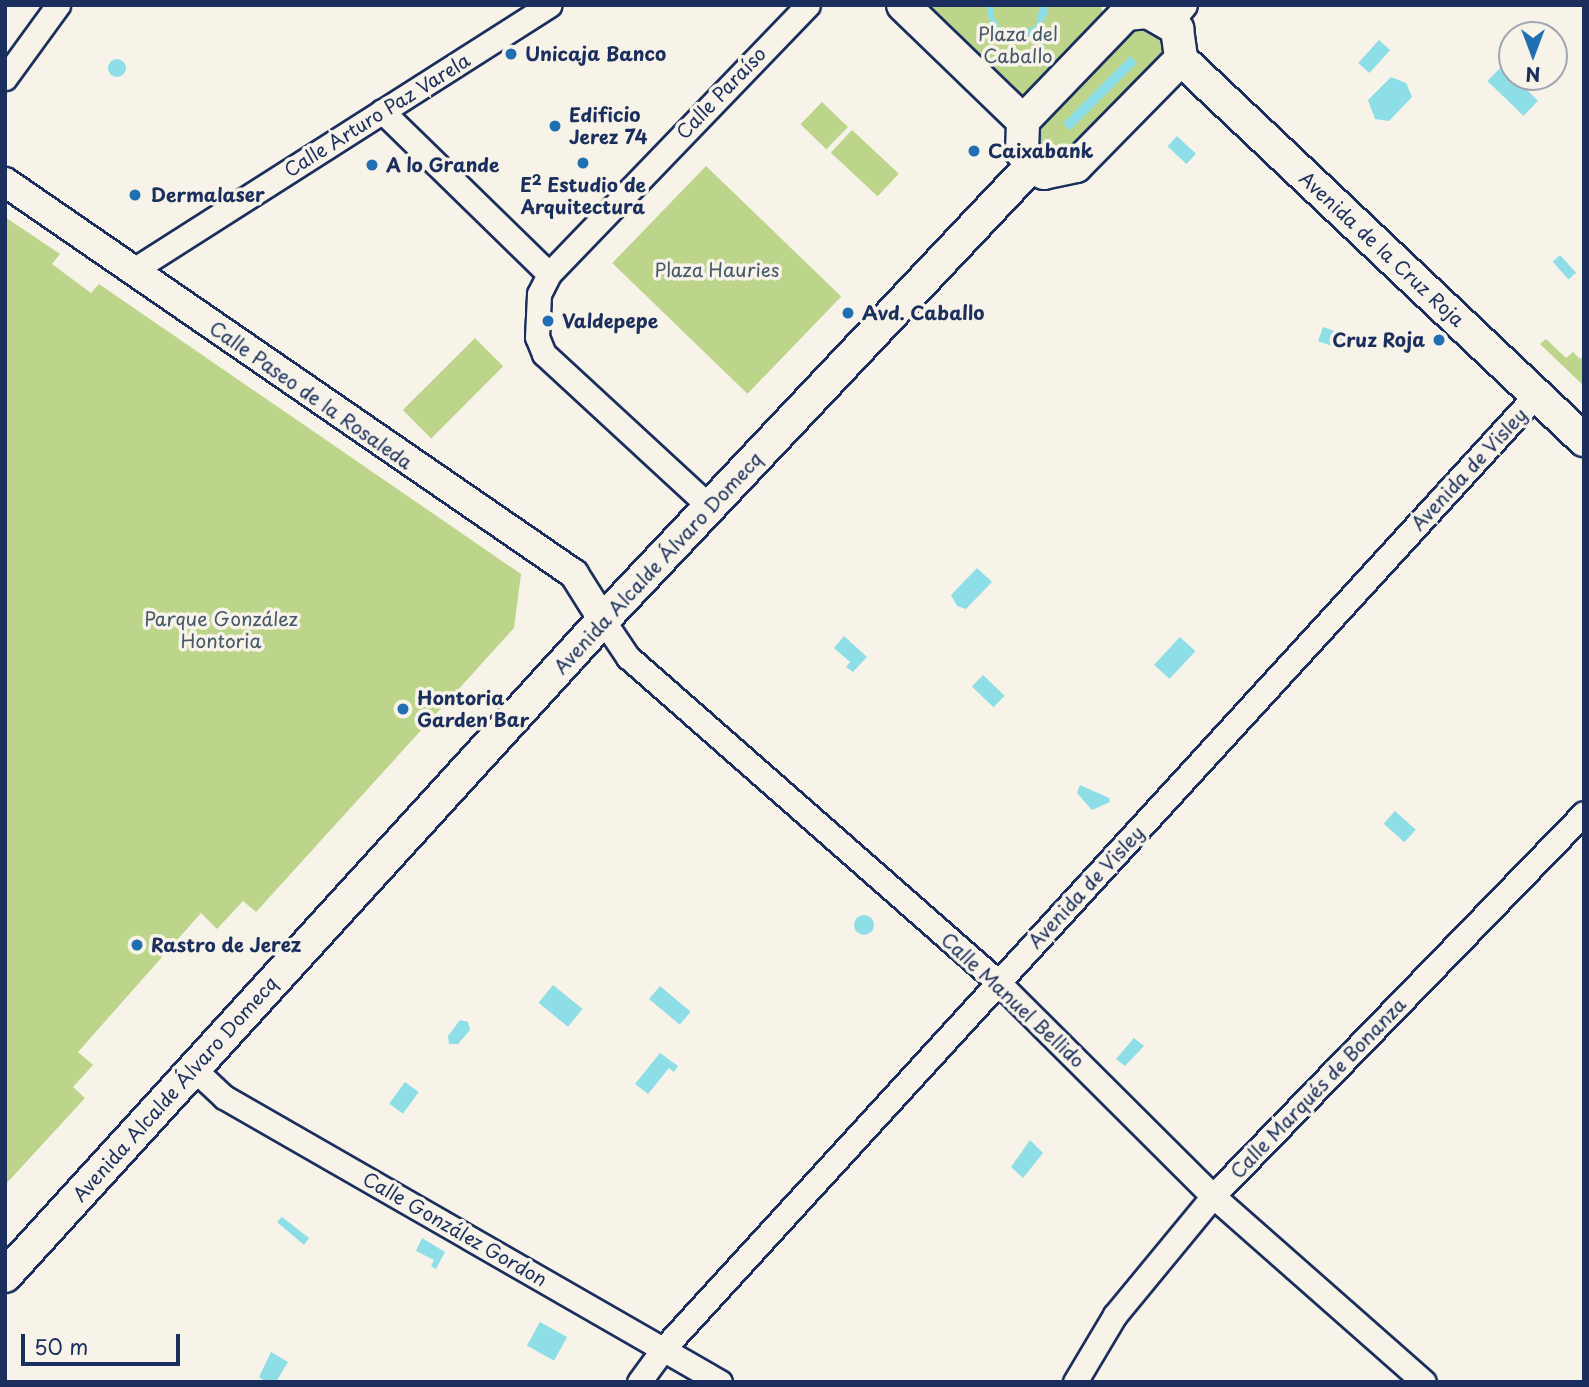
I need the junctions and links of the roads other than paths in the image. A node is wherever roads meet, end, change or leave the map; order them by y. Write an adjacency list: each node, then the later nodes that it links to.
1 (58, 5): 8 (street)
2 (551, 5): 9 (street, Calle Arturo Paz Varela)
3 (808, 5): 14 (street, Calle Paraíso)
4 (903, 5): 10 (main road)
5 (1121, 10): 6 (main road); 10 (main road)
6 (1176, 13): 7 (main road)
7 (1181, 59): 11 (main road); 15 (main road, Avenida de la Cruz Roja)
8 (5, 78)
9 (382, 111): 13 (street, Calle Arturo Paz Varela); 14 (street)
10 (1023, 121): 11 (main road)
11 (1032, 165): 17 (main road, Avenida Alcalde Álvaro Domecq)
12 (5, 183): 13 (street, Calle Paseo de la Rosaleda)
13 (132, 271): 18 (street, Calle Paseo de la Rosaleda)
14 (549, 274): 17 (street, Calle Paraíso)
15 (1536, 395): 16 (main road, Avenida de la Cruz Roja); 20 (street, Avenida de Visley)
16 (1584, 440)
17 (710, 507): 18 (main road, Avenida Alcalde Álvaro Domecq)
18 (603, 620): 20 (street, Calle Manuel Bellido); 21 (main road, Avenida Alcalde Álvaro Domecq)
19 (1584, 813): 22 (street, Calle Marqués de Bonanza)
20 (998, 982): 22 (street, Calle Manuel Bellido); 24 (street, Avenida de Visley)
21 (194, 1069): 23 (main road, Avenida Alcalde Álvaro Domecq); 24 (street, Calle González Gordon)
22 (1213, 1196): 27 (street, Calle Marqués de Bonanza); 28 (street, Calle Manuel Bellido)
23 (5, 1276)
24 (664, 1348): 25 (street, Avenida de Visley); 26 (street, Calle González Gordon)
25 (639, 1382)
26 (720, 1382)
27 (1076, 1382)
28 (1424, 1382)

